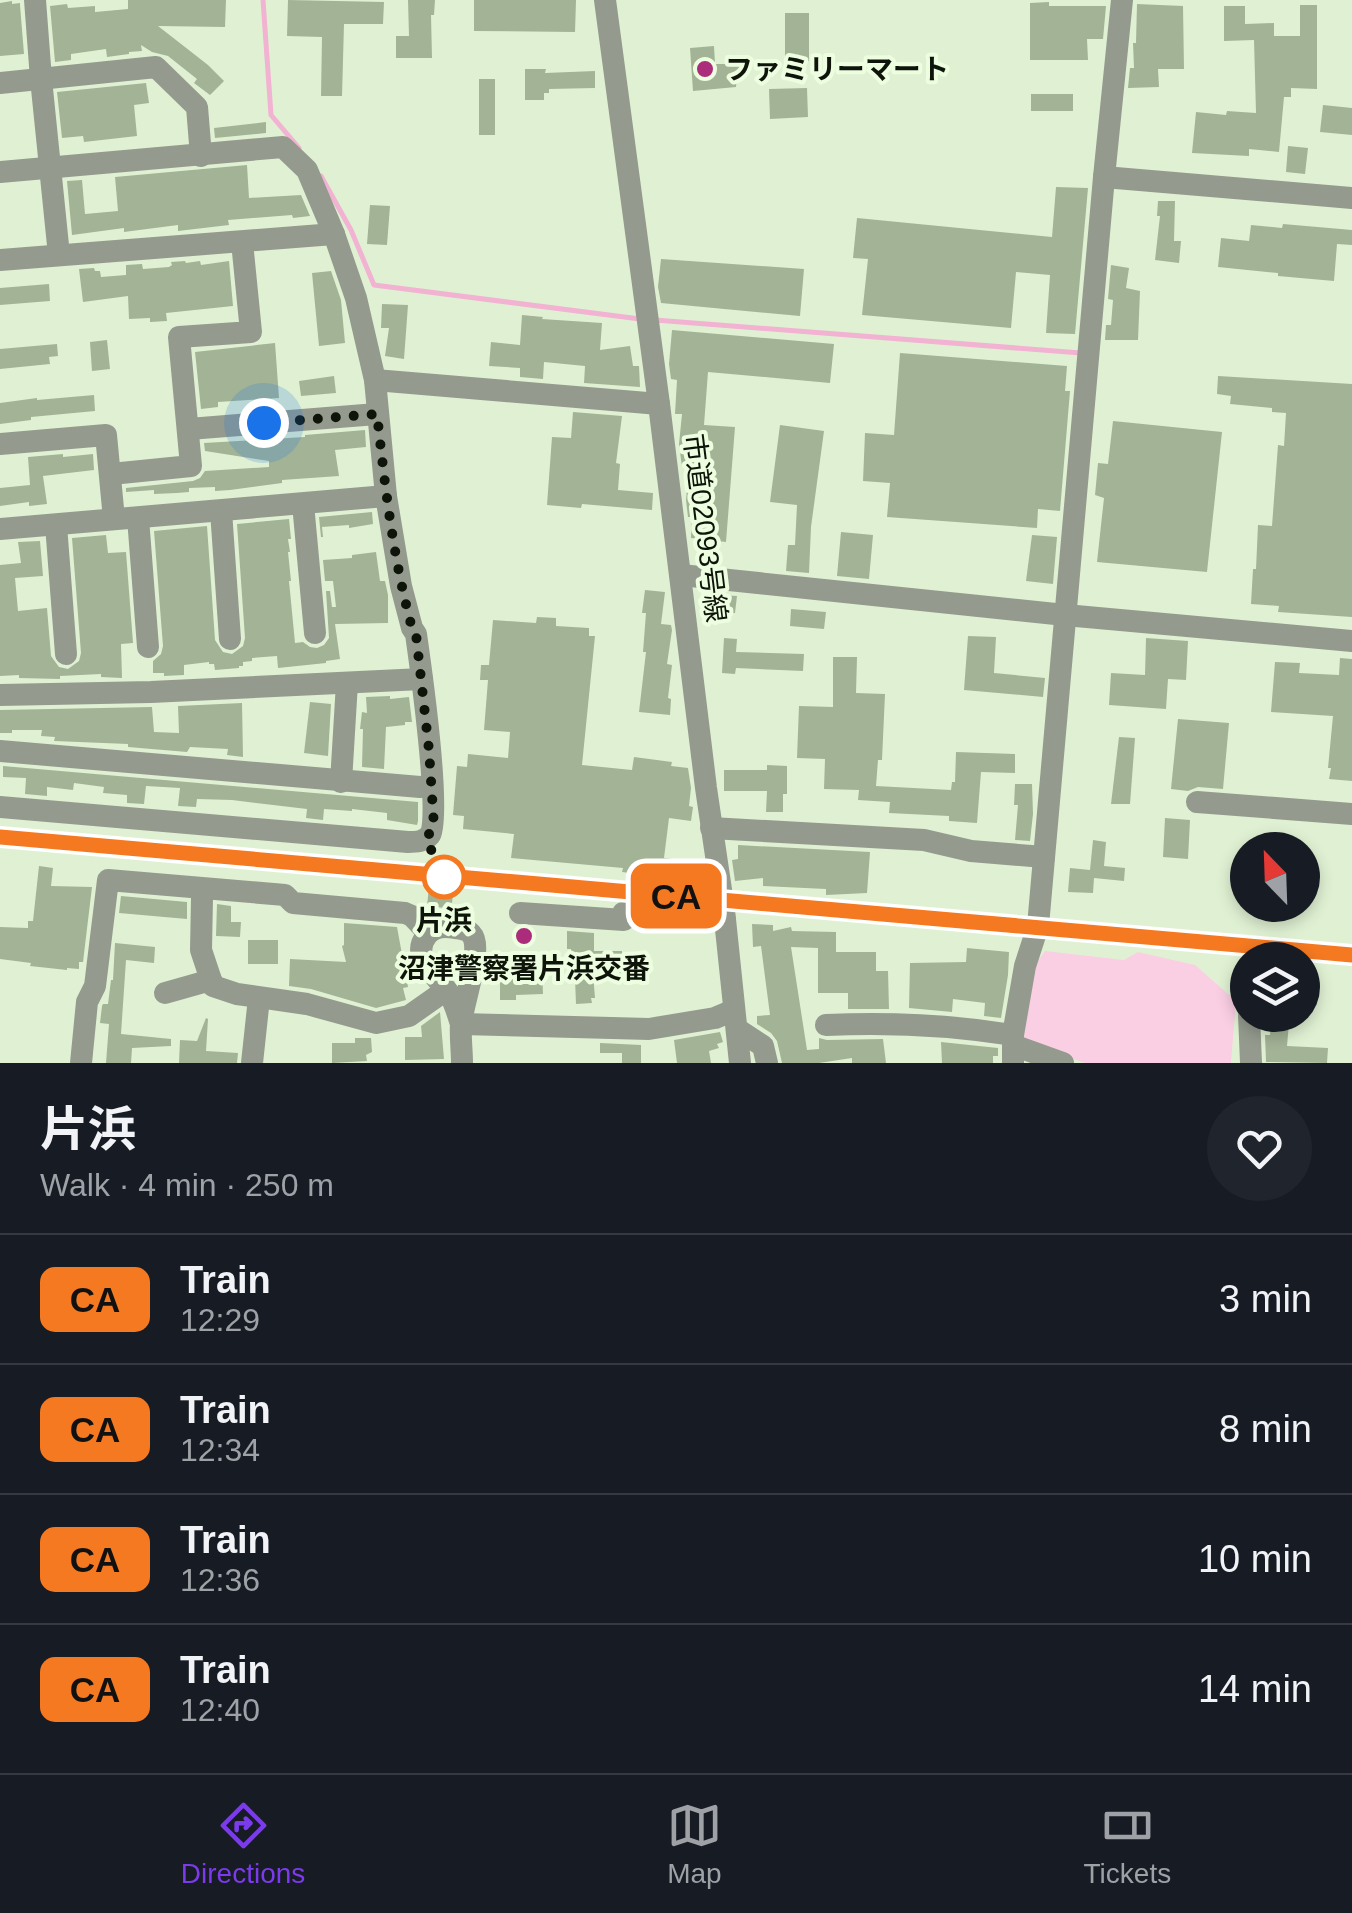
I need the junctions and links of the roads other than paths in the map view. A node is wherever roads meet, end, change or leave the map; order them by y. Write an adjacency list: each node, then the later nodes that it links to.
1 (35, 0): 4 (street)
2 (605, 0): 16 (street, 市道02093号線)
3 (1122, 0): 9 (street)
4 (41, 79): 5 (street); 6 (street); 7 (street)
5 (0, 83)
6 (201, 156): 7 (street); 11 (street)
7 (50, 167): 8 (street); 13 (street)
8 (0, 172)
9 (1104, 177): 10 (street); 28 (street)
10 (1352, 198)
11 (334, 234): 12 (street); 15 (street)
12 (242, 242): 13 (street); 18 (street)
13 (59, 255): 14 (street)
14 (0, 260)
15 (375, 380): 16 (street); 17 (street)
16 (659, 404): 27 (street, 市道02093号線)
17 (377, 414): 18 (street); 21 (street)
18 (189, 429): 20 (street)
19 (0, 444): 20 (street)
20 (111, 474): 24 (street)
21 (386, 496): 22 (street); 34 (street)
22 (304, 504): 23 (street); 29 (street)
23 (221, 511): 24 (street); 30 (street)
24 (126, 519): 25 (street); 32 (street)
25 (56, 525): 26 (street); 33 (street)
26 (0, 530)
27 (680, 575): 28 (street); 43 (street, 市道02093号線)
28 (1065, 615): 31 (street); 44 (street)
29 (315, 633)
30 (230, 639)
31 (1352, 641)
32 (148, 647)
33 (66, 654)
34 (422, 679): 35 (street); 39 (street)
35 (348, 683): 36 (street); 38 (street)
36 (0, 695)
37 (0, 751): 38 (street)
38 (341, 782): 39 (street)
39 (432, 786): 41 (street)
40 (1197, 802): 42 (street)
41 (0, 807)
42 (1352, 814)
43 (711, 828): 44 (street); 47 (street, 市道02093号線)
44 (1044, 857): 57 (street)
45 (202, 898): 49 (street)
46 (520, 914): 47 (street)
47 (724, 920): 53 (street, 市道02093号線)
48 (428, 933): 50 (street); 54 (street); 58 (street)
49 (211, 980): 51 (street); 52 (street)
50 (446, 990): 52 (street); 54 (street)
51 (164, 993)
52 (259, 998): 59 (street)
53 (735, 1019): 54 (street); 61 (street, 市道02093号線); 62 (street)
54 (461, 1024): 60 (street)
55 (826, 1025): 57 (street)
56 (1249, 1032): 64 (street)
57 (1013, 1048): 63 (street)
58 (80, 1063)
59 (252, 1063)
60 (462, 1063)
61 (740, 1063)
62 (767, 1063)
63 (1063, 1063)
64 (1251, 1063)

